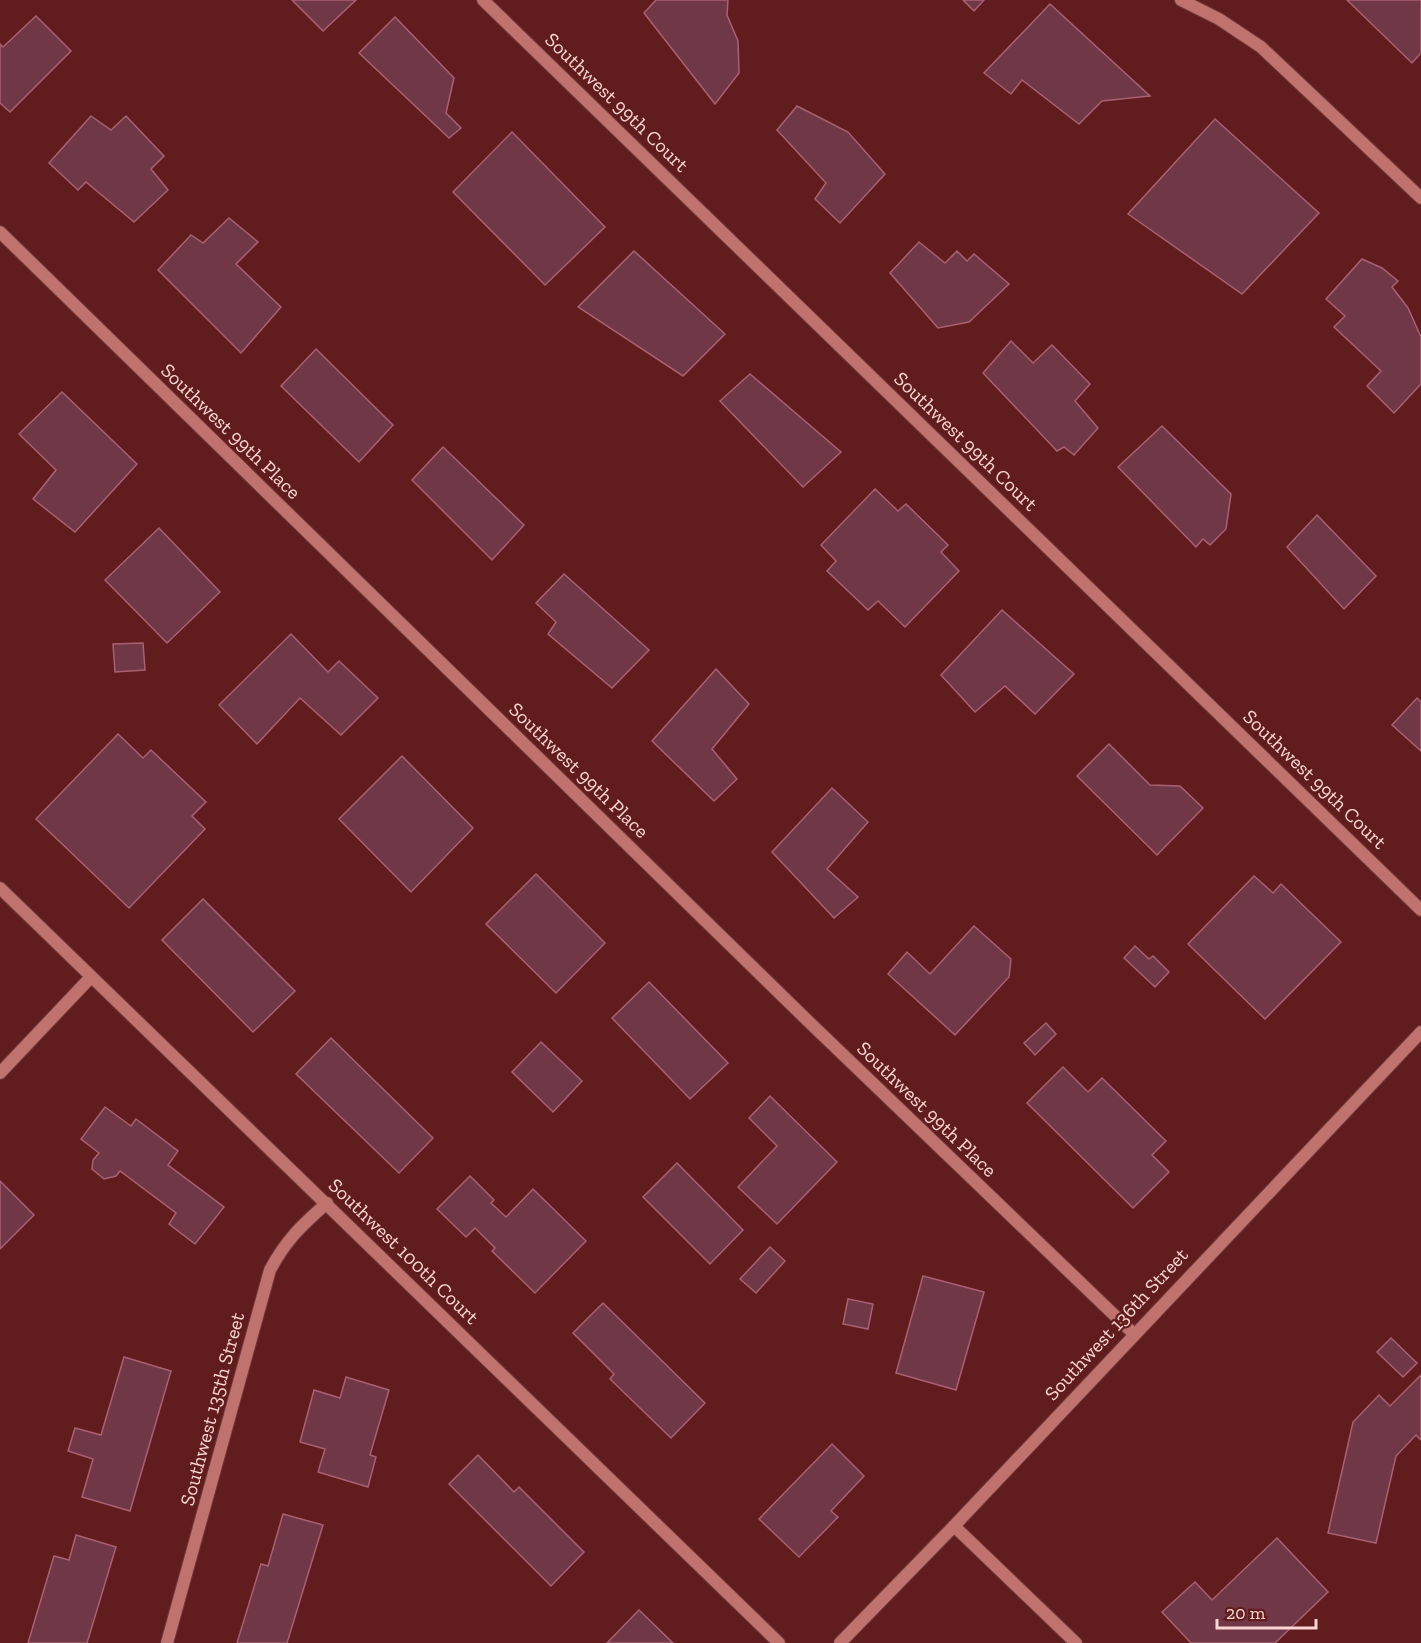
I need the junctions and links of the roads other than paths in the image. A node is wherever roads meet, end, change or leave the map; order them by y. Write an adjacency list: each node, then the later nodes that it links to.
1 (483, 0): 6 (street, Southwest 99th Court)
2 (1181, 0): 3 (street)
3 (1421, 198)
4 (0, 232): 11 (street, Southwest 99th Place)
5 (0, 888): 7 (street, Southwest 100th Court)
6 (1421, 910)
7 (91, 977): 9 (street); 10 (street, Southwest 100th Court)
8 (1421, 1032): 11 (street, Southwest 136th Street)
9 (0, 1073)
10 (327, 1203): 13 (street, Southwest 135th Street); 14 (street, Southwest 100th Court)
11 (1134, 1334): 12 (street, Southwest 136th Street)
12 (954, 1526): 15 (street, Southwest 136th Street); 16 (street)
13 (167, 1643)
14 (779, 1643)
15 (840, 1643)
16 (1076, 1643)

